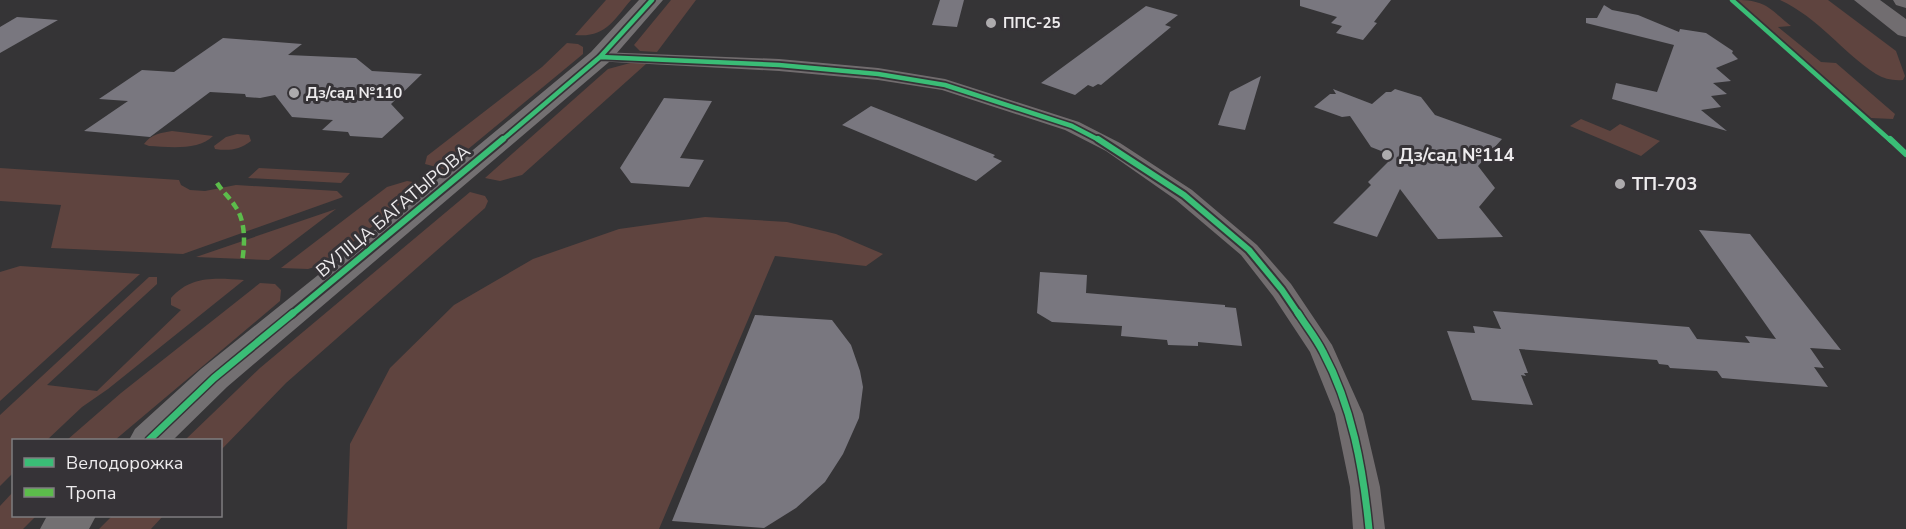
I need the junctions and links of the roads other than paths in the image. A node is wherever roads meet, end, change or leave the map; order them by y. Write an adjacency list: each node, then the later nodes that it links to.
1 (652, 0): 4 (street, ВУЛІЦА БАГАТЫРОВА)
2 (1865, 0): 3 (main road)
3 (1906, 30)
4 (600, 57): 5 (street, ВУЛІЦА БАГАТЫРОВА); 8 (street)
5 (151, 439)
6 (74, 517): 7 (street)
7 (62, 529)
8 (1369, 529)

